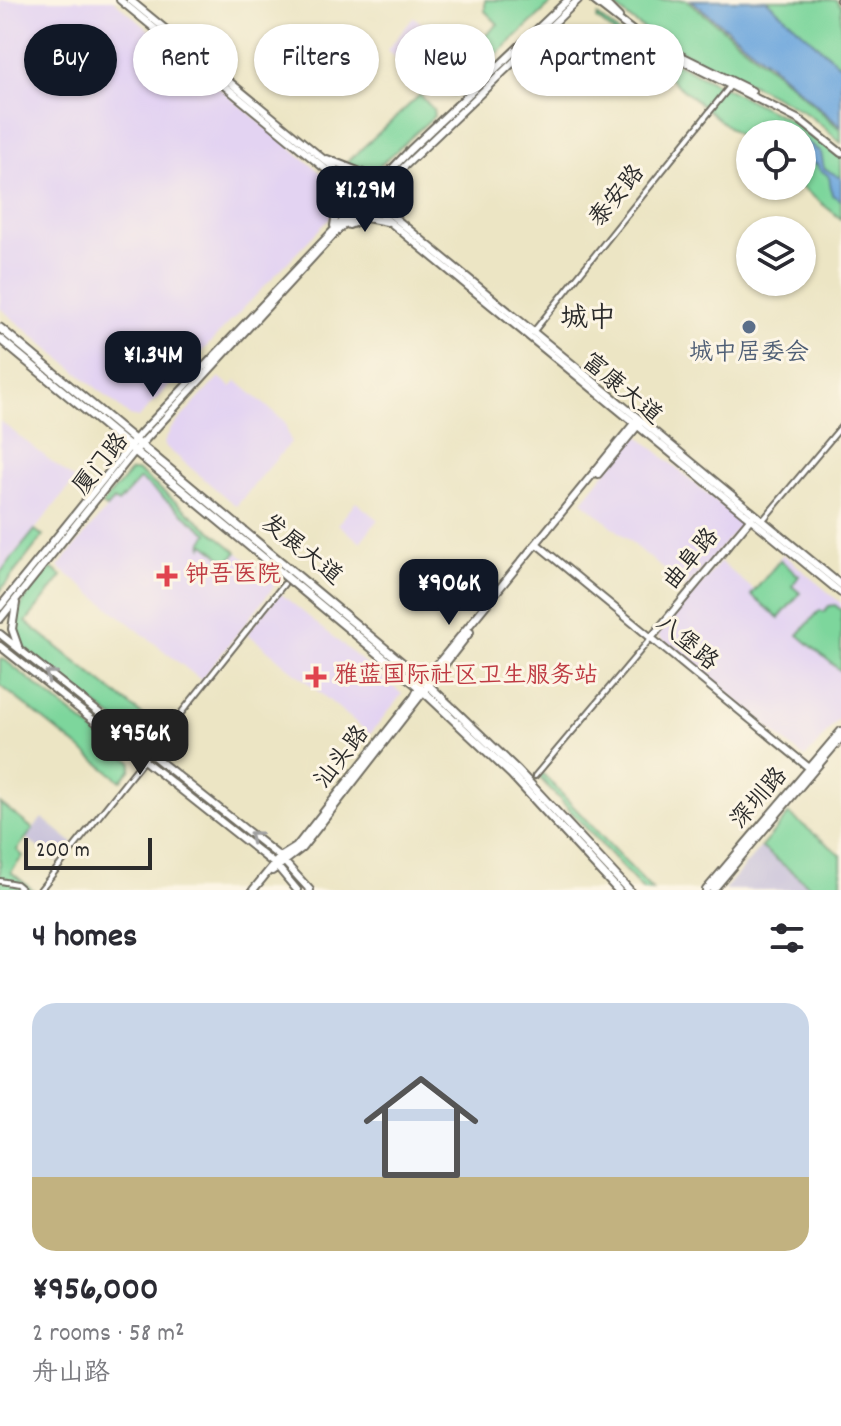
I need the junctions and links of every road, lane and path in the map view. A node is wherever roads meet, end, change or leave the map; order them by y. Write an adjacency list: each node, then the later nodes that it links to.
1 (120, 0): 10 (street, 富康大道)
2 (130, 0): 10 (street, 富康大道)
3 (566, 0): 6 (street)
4 (578, 0): 6 (street, 厦门路)
5 (598, 0): 7 (street)
6 (559, 13): 7 (street); 11 (street, 厦门路)
7 (618, 19): 8 (street); 9 (street)
8 (731, 85): 9 (street); 16 (street, 泰安路)
9 (841, 151)
10 (313, 154): 11 (street); 12 (street, 富康大道); 14 (street)
11 (390, 176): 12 (street, 厦门路); 13 (street)
12 (366, 199): 13 (street, 富康大道); 14 (street, 厦门路)
13 (397, 224): 14 (street); 16 (street, 富康大道); 18 (street, 富康大道)
14 (334, 232): 20 (street, 厦门路)
15 (0, 328): 20 (main road, 发展大道)
16 (532, 333): 18 (street, 富康大道)
17 (0, 339): 20 (main road, 发展大道)
18 (637, 422): 21 (street, 富康大道); 23 (street, 汕头路)
19 (841, 427): 22 (street)
20 (134, 446): 27 (street, 厦门路); 36 (main road, 发展大道)
21 (752, 516): 22 (street, 富康大道); 26 (street, 富康大道); 31 (street, 曲阜路)
22 (763, 520): 25 (street, 富康大道)
23 (538, 545): 31 (street, 八堡路); 36 (street, 汕头路)
24 (284, 584): 39 (street)
25 (841, 585)
26 (841, 593)
27 (14, 596): 28 (street); 29 (street, 厦门路); 33 (street)
28 (0, 605)
29 (0, 619)
30 (0, 634): 33 (street)
31 (651, 638): 41 (street, 八堡路); 42 (street, 曲阜路)
32 (0, 646): 35 (street)
33 (23, 652): 39 (street, one-way to 33)
34 (0, 654): 35 (street)
35 (16, 659): 40 (street)
36 (423, 686): 43 (street, 汕头路); 51 (main road, 发展大道); 52 (main road, 发展大道)
37 (841, 731): 41 (street, 深圳路)
38 (841, 738): 41 (street, 深圳路)
39 (149, 753): 40 (street); 43 (street, one-way to 39)
40 (143, 760): 44 (street); 47 (street)
41 (811, 770): 53 (street, 深圳路); 54 (street, 深圳路)
42 (535, 776)
43 (282, 859): 44 (street, 汕头路); 50 (street)
44 (275, 865): 48 (street, 汕头路); 49 (street)
45 (0, 881): 46 (street)
46 (23, 890)
47 (40, 890)
48 (255, 890)
49 (297, 890)
50 (310, 890)
51 (618, 890)
52 (629, 890)
53 (706, 890)
54 (713, 890)

